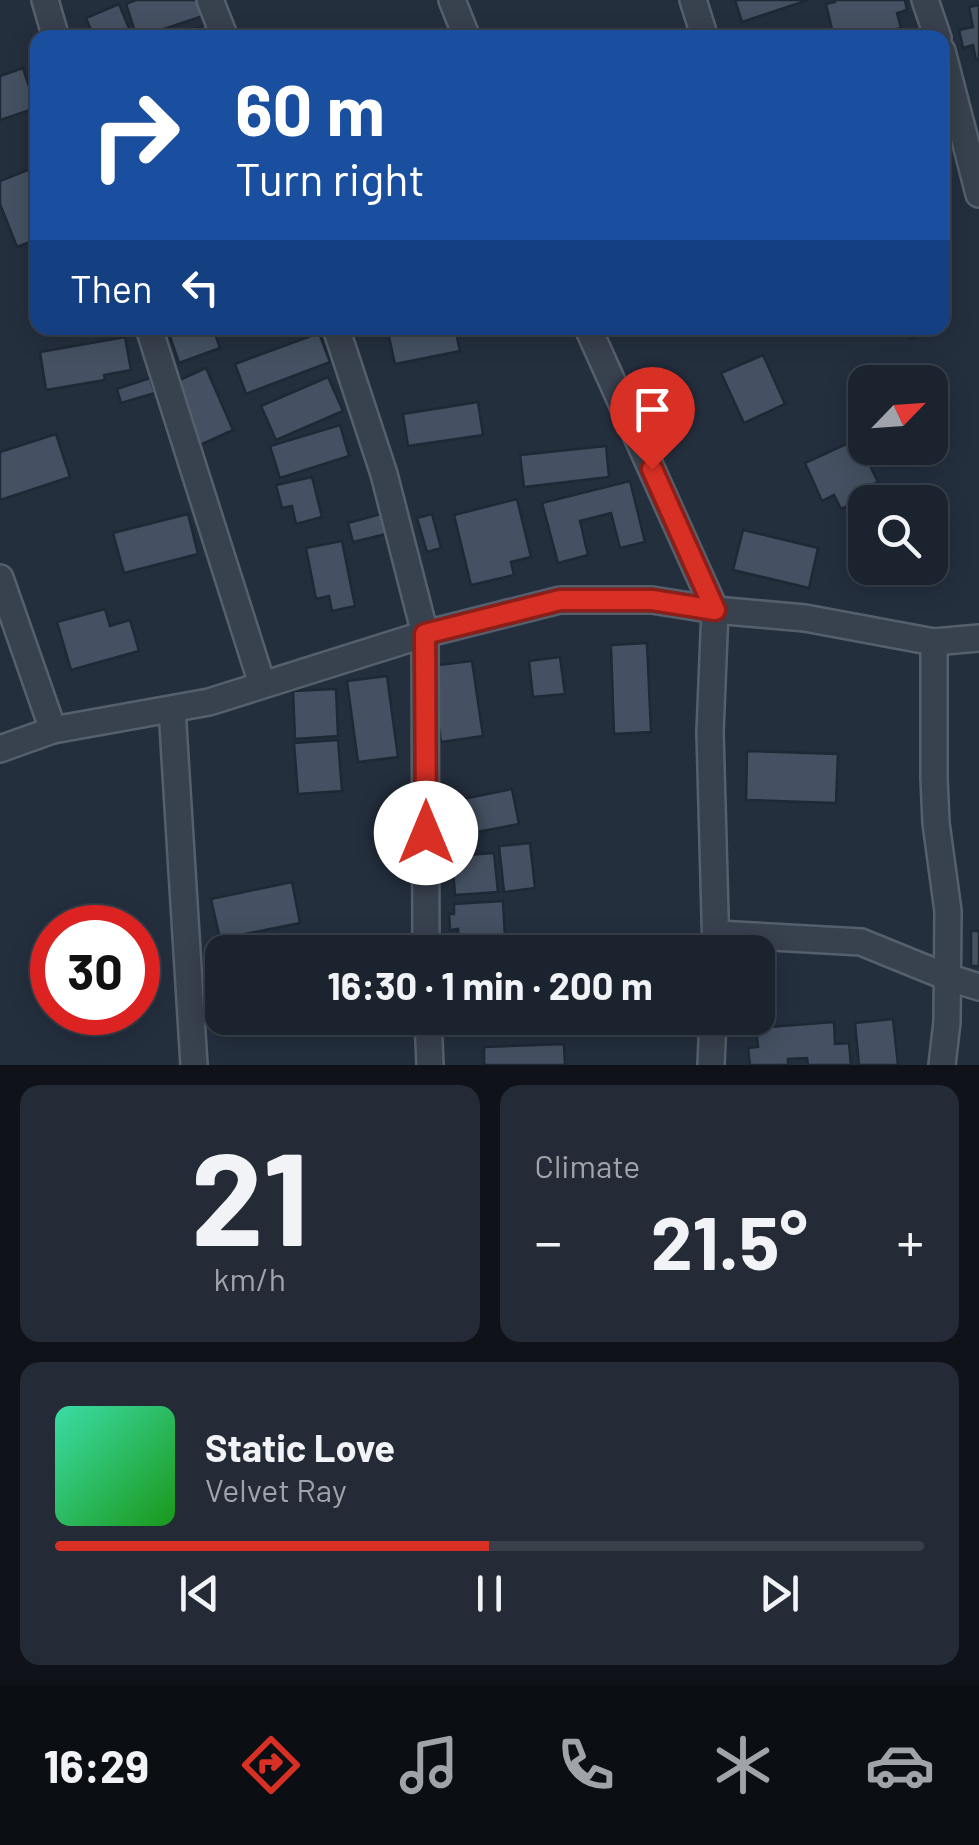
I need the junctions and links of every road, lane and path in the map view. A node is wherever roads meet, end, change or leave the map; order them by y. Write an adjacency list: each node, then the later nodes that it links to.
1 (44, 0): 6 (street)
2 (210, 0): 7 (street)
3 (452, 0): 8 (street)
4 (693, 0): 9 (street)
5 (925, 0): 10 (street)
6 (53, 30)
7 (222, 30)
8 (464, 30)
9 (702, 30)
10 (935, 30)
11 (950, 82): 12 (street)
12 (979, 194)
13 (151, 335): 21 (street)
14 (338, 335): 18 (street)
15 (591, 335): 17 (street)
16 (0, 578): 23 (street)
17 (715, 610): 18 (street); 20 (street); 26 (street)
18 (425, 634): 21 (street); 25 (street)
19 (979, 638): 20 (street)
20 (934, 642): 28 (street)
21 (262, 684): 22 (street)
22 (172, 708): 23 (street); 32 (street)
23 (53, 730): 24 (street)
24 (0, 749)
25 (426, 935)
26 (717, 935)
27 (775, 943): 28 (street)
28 (948, 977): 29 (street); 35 (street)
29 (979, 986)
30 (429, 1035): 33 (street)
31 (712, 1035): 34 (street)
32 (194, 1065)
33 (430, 1065)
34 (711, 1065)
35 (942, 1065)

